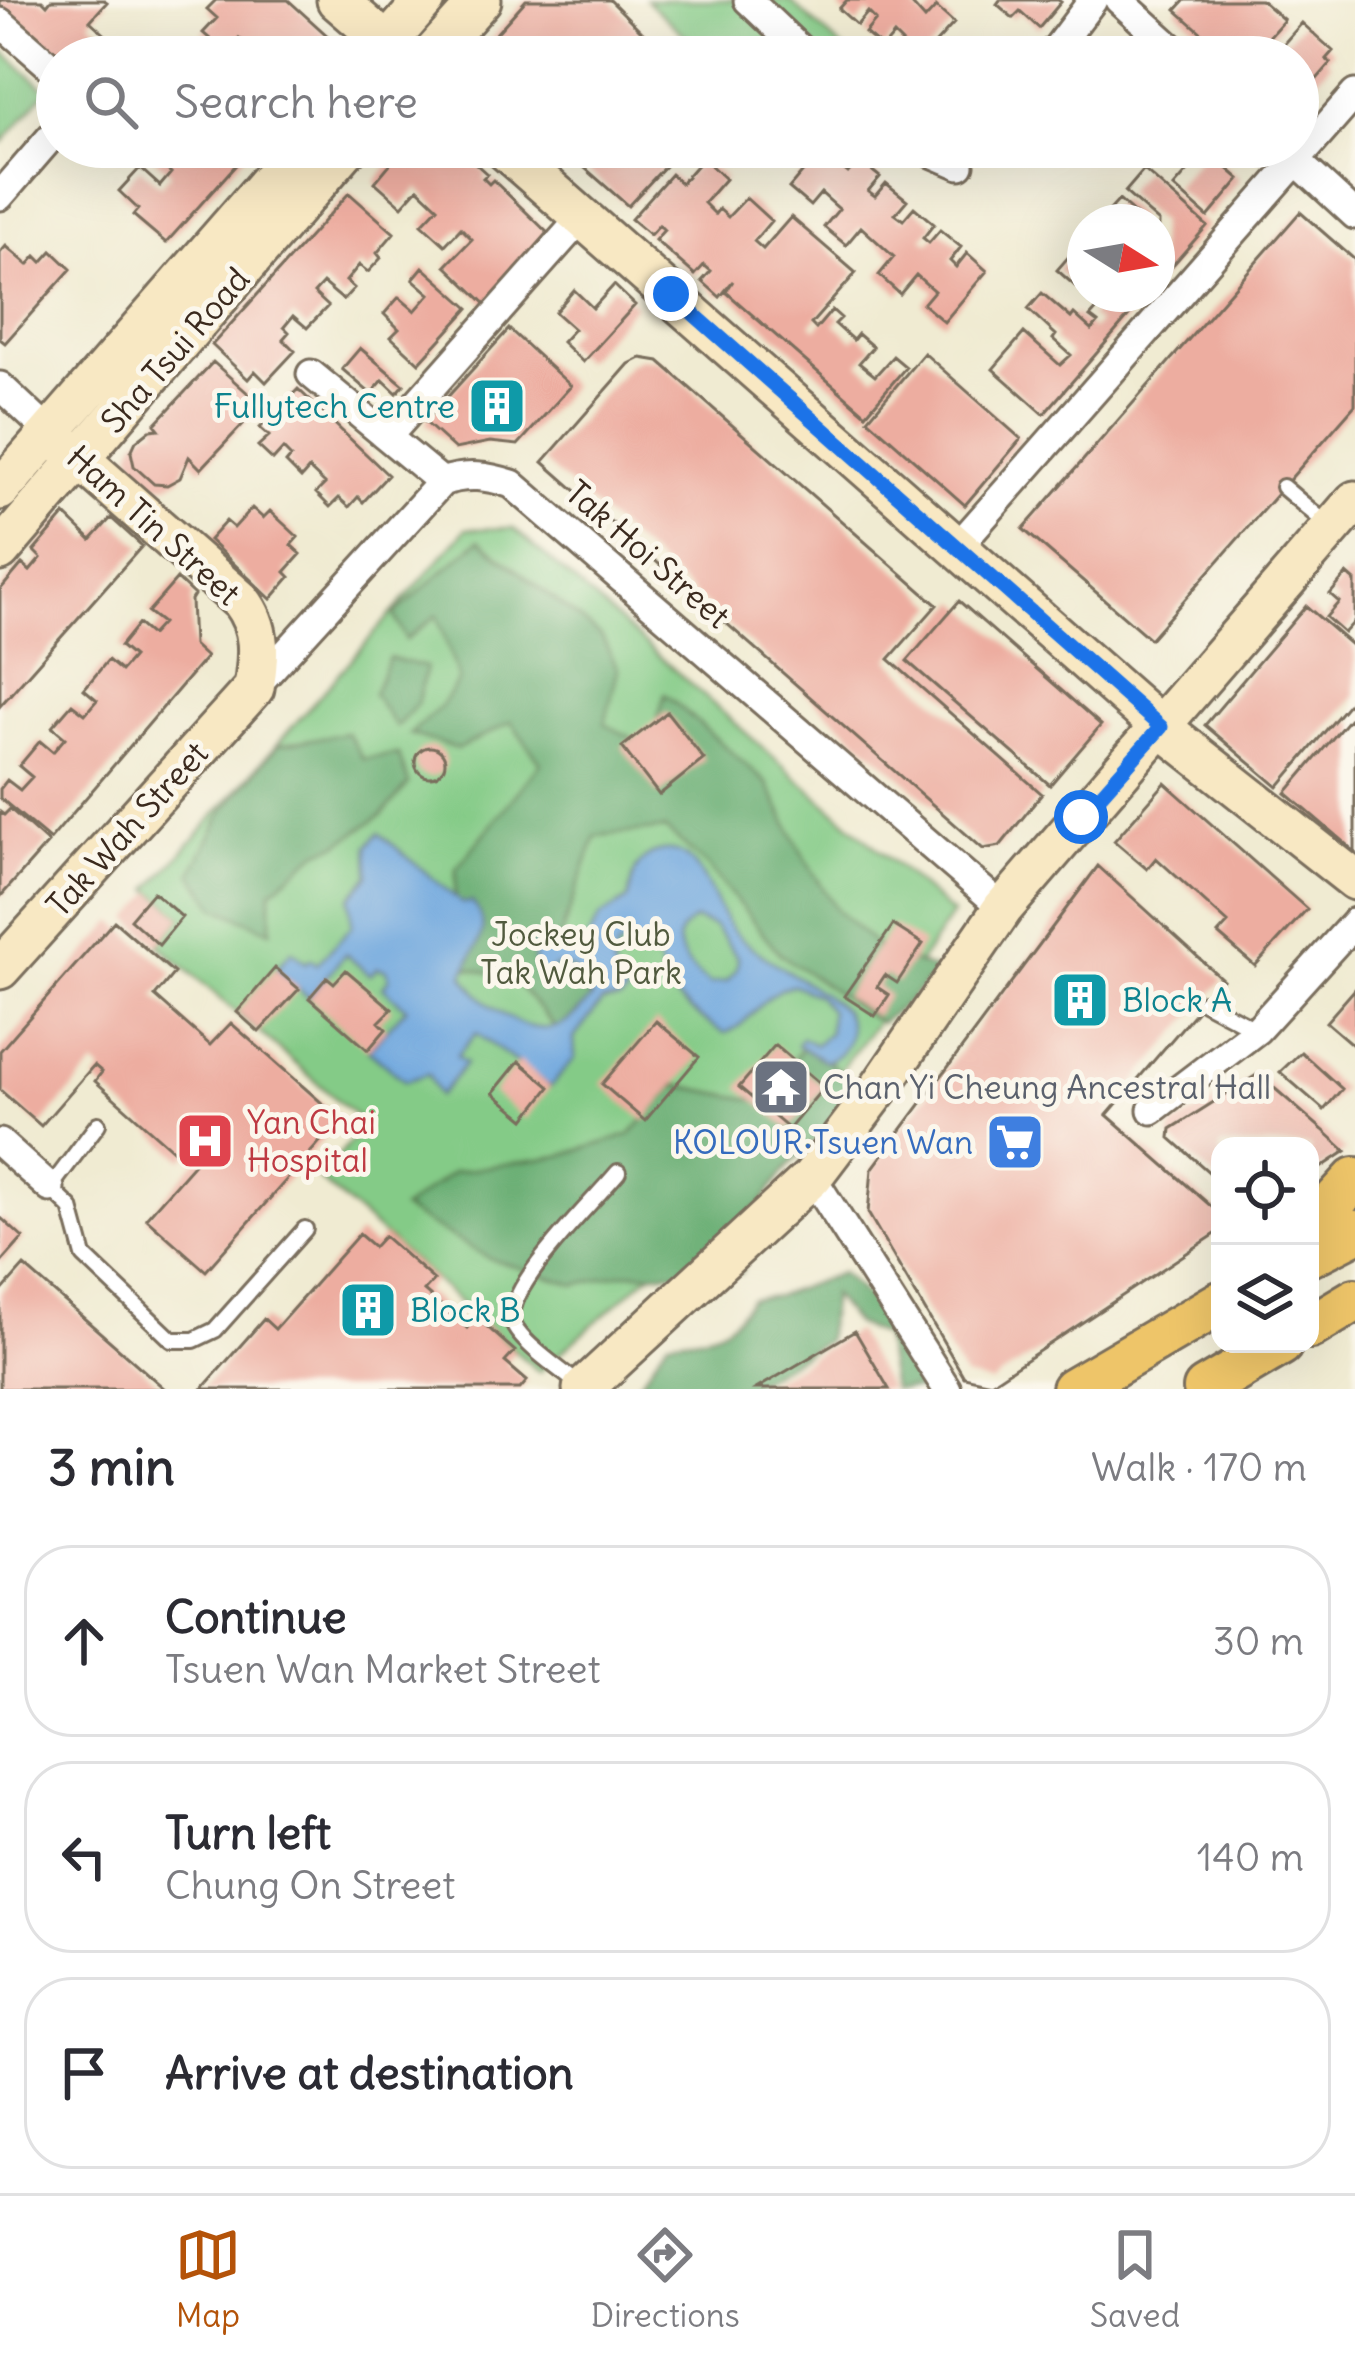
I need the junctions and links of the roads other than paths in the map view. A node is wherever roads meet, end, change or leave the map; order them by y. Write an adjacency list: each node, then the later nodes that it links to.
1 (337, 0): 8 (street)
2 (425, 0): 9 (street)
3 (481, 0): 10 (street)
4 (748, 0): 11 (street)
5 (1093, 0): 12 (street)
6 (1119, 0): 13 (street)
7 (0, 22): 14 (street)
8 (372, 36)
9 (399, 36)
10 (449, 36)
11 (786, 36)
12 (1066, 36)
13 (1159, 36)
14 (36, 54)
15 (1355, 94): 16 (street)
16 (1319, 127)
17 (36, 154): 23 (street)
18 (281, 168): 28 (street, Sha Tsui Road)
19 (330, 168): 30 (street, Sha Tsui Road)
20 (526, 168): 25 (street)
21 (1278, 168): 35 (street)
22 (1305, 168): 24 (street)
23 (0, 196)
24 (1355, 215)
25 (582, 217): 29 (street); 35 (street)
26 (311, 374): 29 (street)
27 (0, 386): 28 (street, Ham Tin Street)
28 (50, 433): 30 (street, Ham Tin Street); 33 (street, Sha Tsui Road)
29 (388, 436): 31 (street)
30 (82, 458): 36 (street, Sha Tsui Road); 37 (street, Ham Tin Street)
31 (442, 482): 37 (street); 40 (street, Tak Hoi Street)
32 (1283, 487): 34 (lane)
33 (0, 490)
34 (1343, 515): 38 (street)
35 (958, 546): 38 (street)
36 (0, 551)
37 (254, 688): 42 (street, Tak Wah Street)
38 (1161, 727): 39 (street); 40 (street)
39 (1355, 880)
40 (1003, 908): 49 (street)
41 (1355, 922): 44 (street)
42 (0, 969)
43 (1204, 1002): 44 (lane)
44 (1257, 1030): 45 (street)
45 (1152, 1110)
46 (98, 1124): 51 (lane)
47 (0, 1143): 51 (street)
48 (618, 1172): 60 (lane)
49 (812, 1177): 60 (street); 61 (street)
50 (1355, 1179): 52 (main road)
51 (50, 1188): 53 (lane)
52 (1319, 1217)
53 (305, 1228)
54 (1355, 1232): 55 (main road)
55 (1319, 1250)
56 (1355, 1300): 58 (main road)
57 (1211, 1308): 62 (main road)
58 (1319, 1322)
59 (1266, 1353): 63 (main road)
60 (583, 1389)
61 (947, 1389)
62 (1073, 1389)
63 (1204, 1389)

